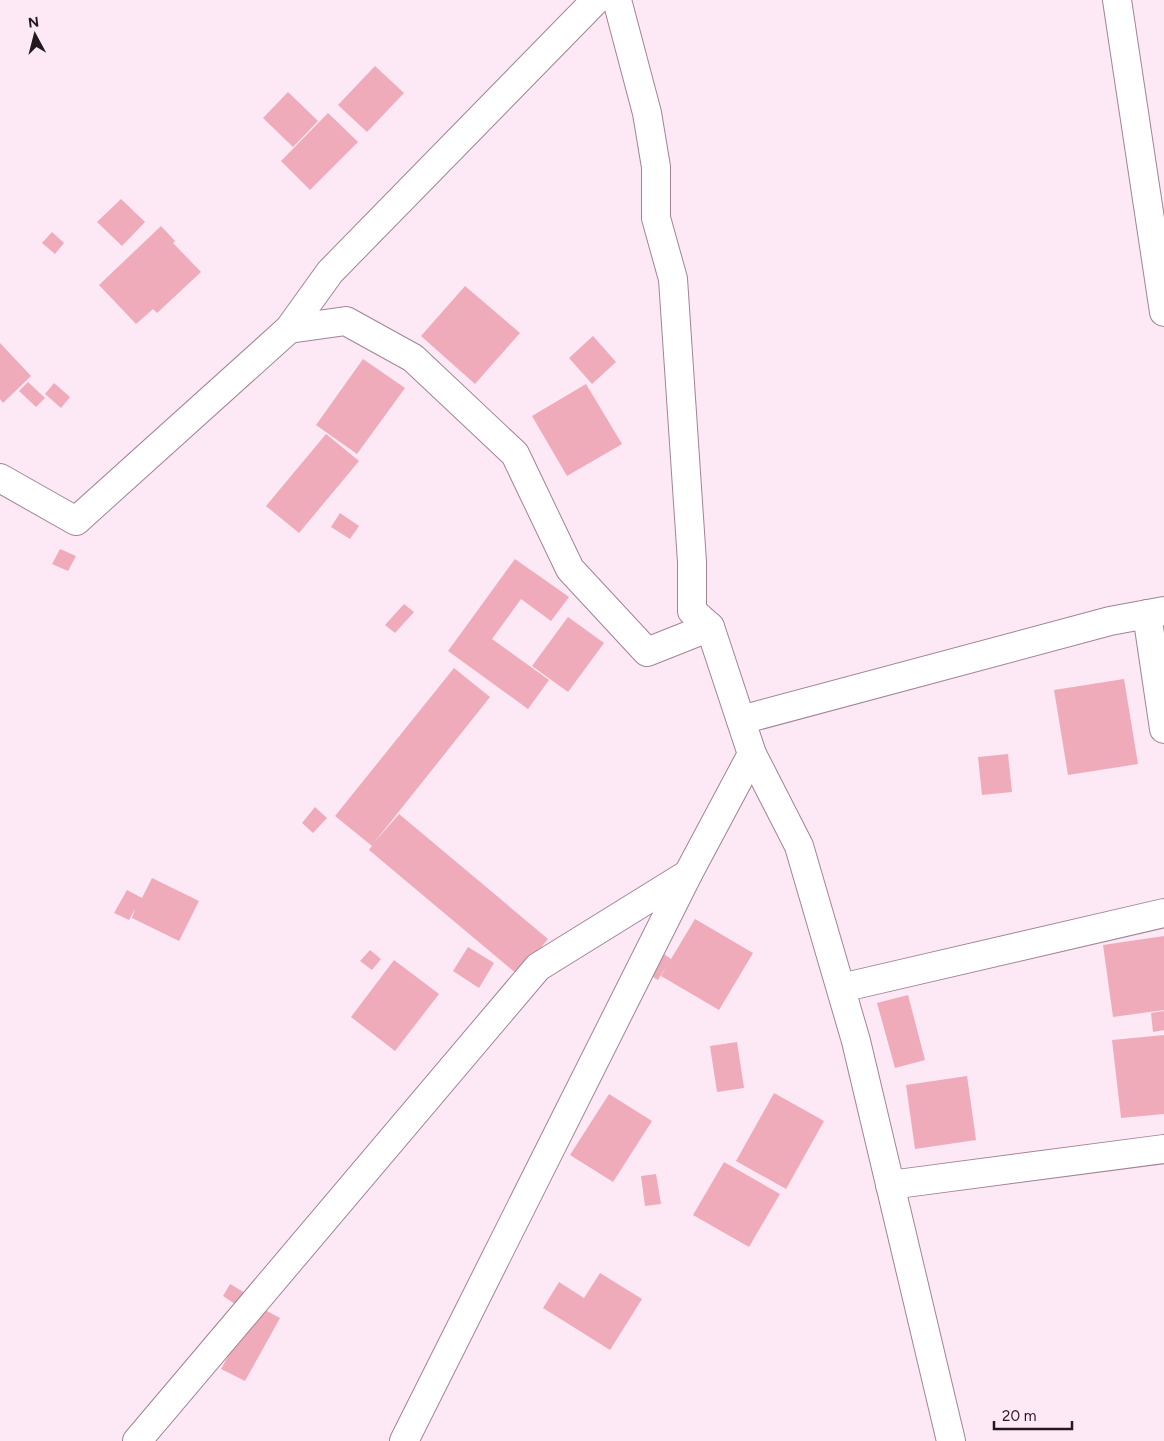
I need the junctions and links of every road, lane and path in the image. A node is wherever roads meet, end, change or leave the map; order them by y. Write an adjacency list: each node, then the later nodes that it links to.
1 (596, 0): 5 (street)
2 (617, 0): 8 (street)
3 (1117, 0): 4 (street)
4 (1164, 312)
5 (289, 329): 6 (street); 8 (street)
6 (0, 478)
7 (1156, 613): 9 (street); 10 (street)
8 (710, 627): 9 (street)
9 (741, 720): 11 (street)
10 (1164, 729)
11 (752, 754): 12 (street); 14 (street)
12 (688, 874): 17 (street); 18 (street)
13 (1164, 913): 14 (street)
14 (841, 988): 16 (street)
15 (1164, 1149): 16 (street)
16 (890, 1185): 19 (street)
17 (137, 1441)
18 (404, 1441)
19 (951, 1441)

